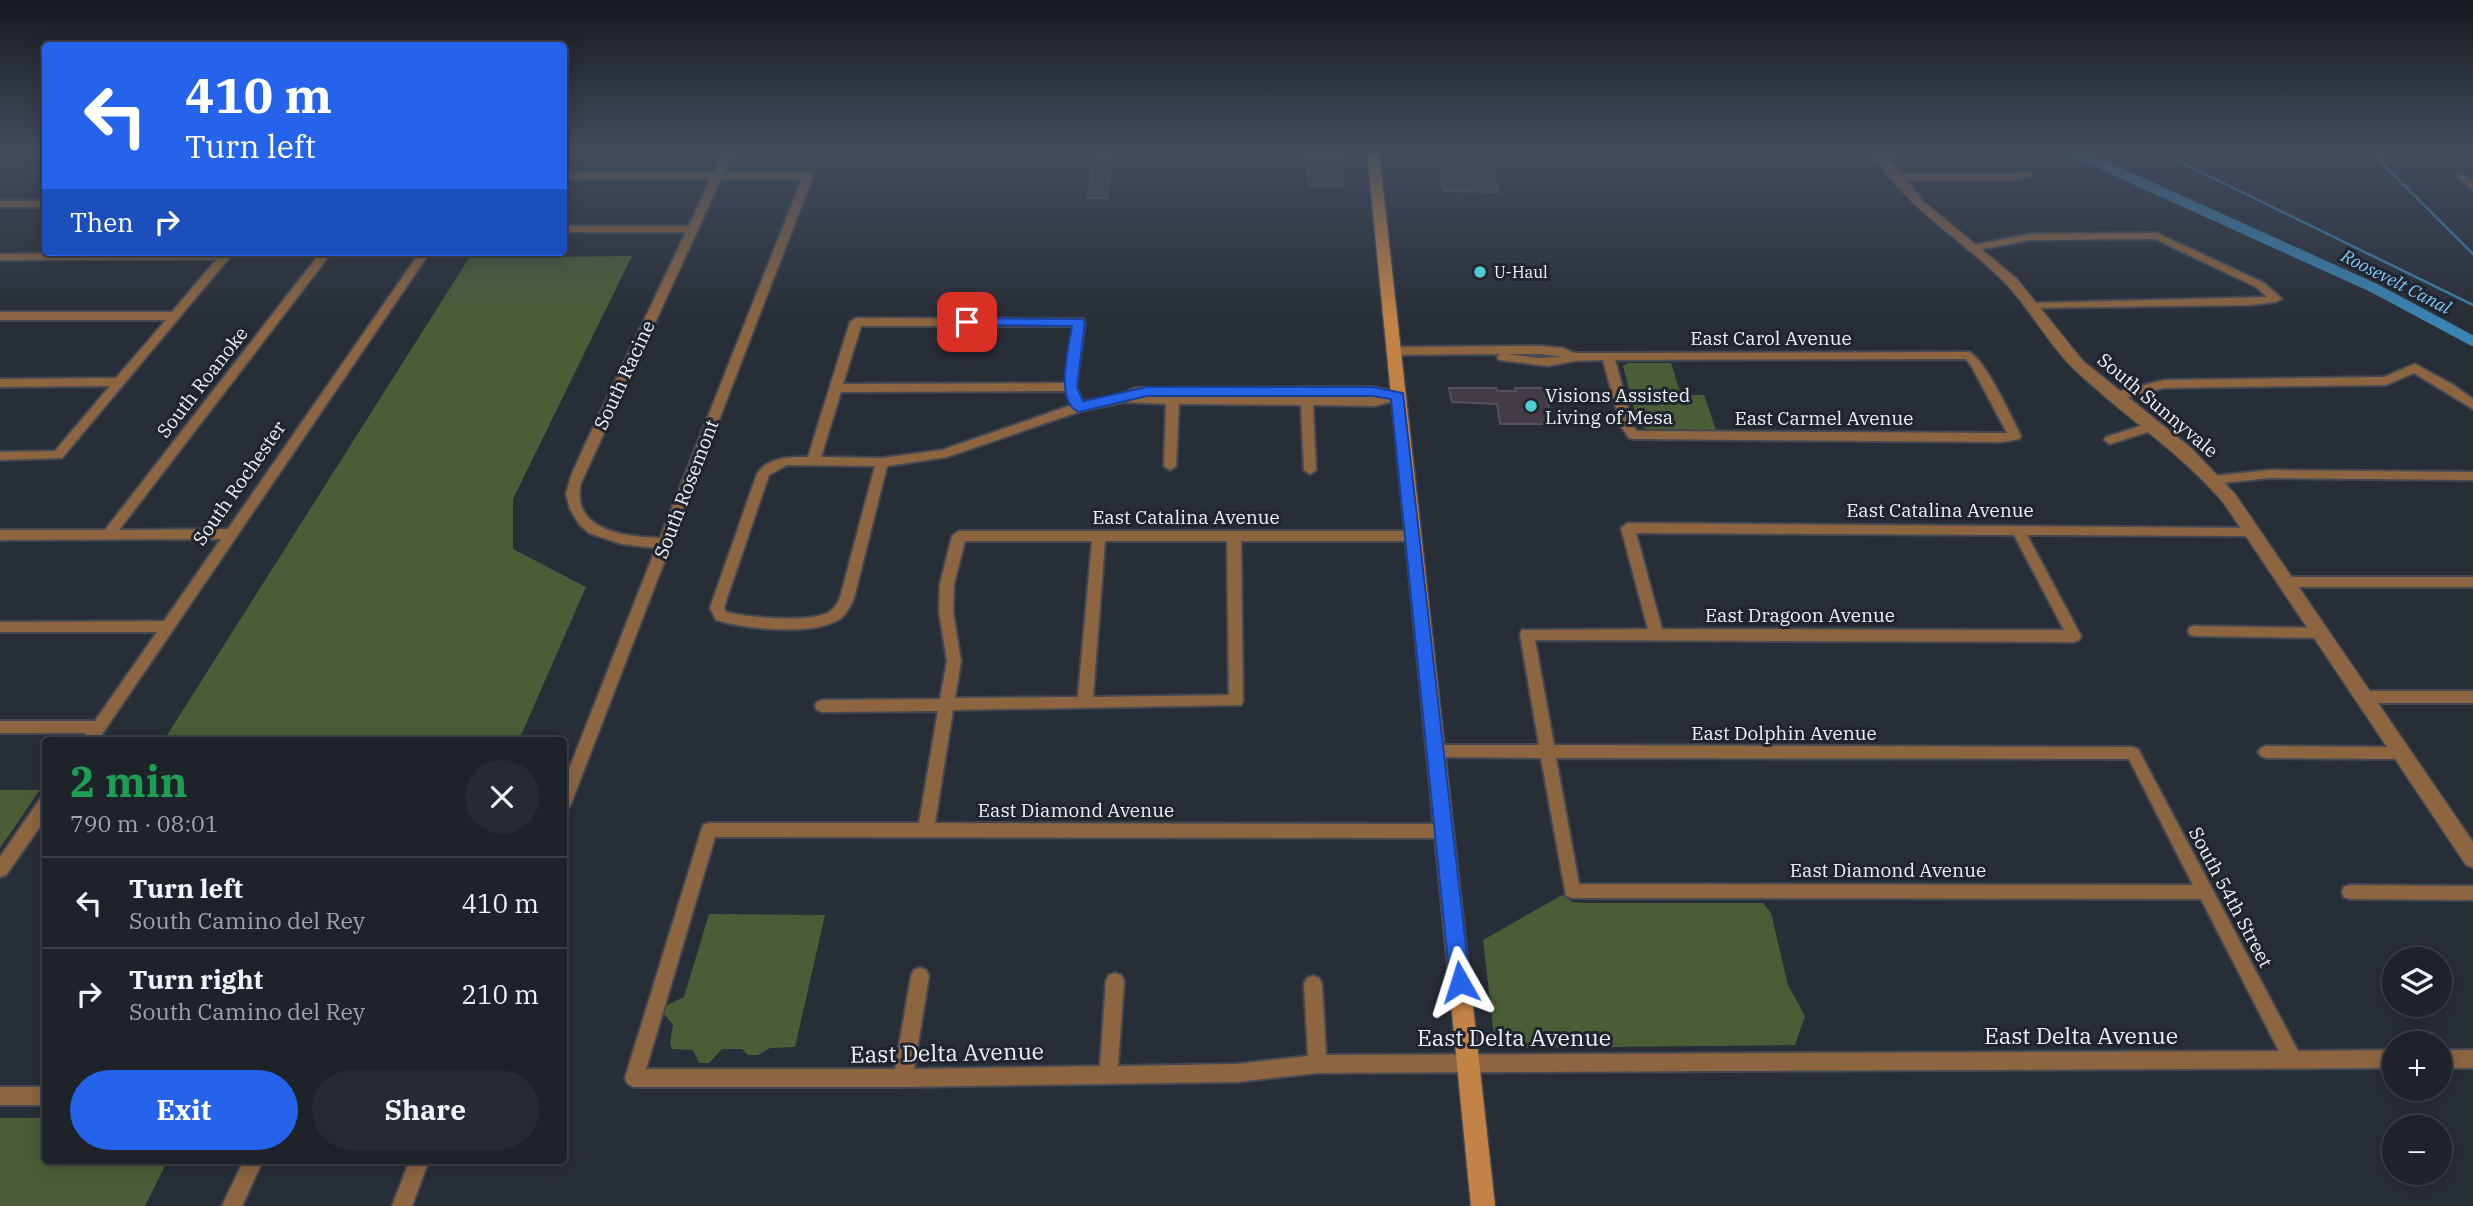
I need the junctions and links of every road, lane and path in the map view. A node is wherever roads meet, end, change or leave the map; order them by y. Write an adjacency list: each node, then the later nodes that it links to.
1 (703, 208): 6 (street, South Racine)
2 (795, 208): 46 (street, South Rosemont)
3 (1379, 208): 16 (main road)
4 (1920, 208): 7 (street, South Sunnyvale)
5 (567, 229): 6 (street)
6 (694, 229): 46 (street, South Racine)
7 (1973, 248): 13 (street, South Sunnyvale); 13 (street)
8 (76, 256): 12 (street)
9 (225, 256): 15 (street)
10 (324, 256): 42 (street, South Roanoke)
11 (422, 256): 40 (street, South Rochester)
12 (0, 257)
13 (2033, 305): 25 (street, South Sunnyvale)
14 (0, 316): 15 (street)
15 (175, 316): 18 (street)
16 (1394, 351): 17 (street, East Carol Avenue); 24 (main road)
17 (1608, 356): 29 (street, East Carol Avenue); 29 (street, East Carmel Avenue)
18 (120, 382): 19 (street); 31 (street)
19 (0, 383)
20 (1070, 387): 21 (street); 21 (street); 27 (street)
21 (836, 388): 32 (street)
22 (1173, 396): 23 (street); 27 (street); 34 (street)
23 (1307, 396): 24 (street); 35 (street)
24 (1398, 396): 45 (main road)
25 (2113, 397): 26 (street); 28 (street, South Sunnyvale)
26 (2473, 405)
27 (1079, 407): 33 (street)
28 (2153, 426): 30 (street); 37 (street, South Sunnyvale)
29 (2015, 436)
30 (2110, 440)
31 (0, 456)
32 (813, 462): 33 (street); 33 (street)
33 (882, 462)
34 (1170, 466)
35 (1310, 470)
36 (2473, 476): 37 (street)
37 (2213, 480): 39 (street, South Sunnyvale)
38 (2018, 530): 39 (street, East Catalina Avenue); 53 (street, East Catalina Avenue); 53 (street, East Dragoon Avenue)
39 (2252, 531): 47 (street, South Sunnyvale)
40 (229, 534): 42 (street); 49 (street, South Rochester)
41 (0, 535): 42 (street)
42 (108, 535)
43 (1100, 536): 44 (street, East Catalina Avenue); 56 (street); 57 (street, East Catalina Avenue)
44 (1234, 536): 45 (street, East Catalina Avenue); 56 (street)
45 (1413, 536): 61 (main road)
46 (665, 543): 66 (street, South Rosemont)
47 (2286, 582): 48 (street); 52 (street, South Sunnyvale)
48 (2473, 582)
49 (167, 626): 50 (street); 60 (street, South Rochester)
50 (0, 627)
51 (2195, 631): 52 (street)
52 (2320, 633): 54 (street, South Sunnyvale)
53 (1656, 634): 62 (street, East Dragoon Avenue)
54 (2364, 697): 55 (street); 65 (street, South Sunnyvale)
55 (2473, 698)
56 (1085, 703): 57 (street)
57 (948, 705): 58 (street); 68 (street)
58 (822, 706)
59 (0, 727): 60 (street)
60 (94, 734)
61 (1435, 751): 62 (street, East Dolphin Avenue); 69 (main road)
62 (1547, 752): 64 (street, East Dolphin Avenue); 73 (street, East Diamond Avenue)
63 (2266, 752): 65 (street)
64 (2133, 753): 73 (street, South 54th Street)
65 (2402, 753): 70 (street, South Sunnyvale)
66 (567, 793)
67 (42, 810): 72 (street)
68 (926, 831): 69 (street, East Diamond Avenue); 86 (street, East Diamond Avenue)
69 (1444, 831): 83 (main road)
70 (2467, 842): 71 (street, South Sunnyvale)
71 (2473, 859)
72 (0, 870)
73 (2205, 892): 82 (street, South 54th Street)
74 (2350, 892): 75 (street)
75 (2473, 893)
76 (920, 976): 87 (street)
77 (1115, 981): 85 (street)
78 (1313, 984): 84 (street)
79 (2382, 1059): 82 (street, East Delta Avenue)
80 (2452, 1059): 81 (street)
81 (2473, 1059)
82 (2293, 1060): 83 (street, East Delta Avenue)
83 (1468, 1063): 84 (street, East Delta Avenue); 94 (main road)
84 (1318, 1064): 85 (street, East Delta Avenue)
85 (1108, 1075): 87 (street, East Delta Avenue)
86 (634, 1078): 87 (street, East Delta Avenue)
87 (903, 1078)
88 (0, 1096): 89 (street)
89 (42, 1096)
90 (252, 1164): 92 (street)
91 (419, 1164): 93 (street)
92 (232, 1206)
93 (402, 1206)
94 (1483, 1206)

